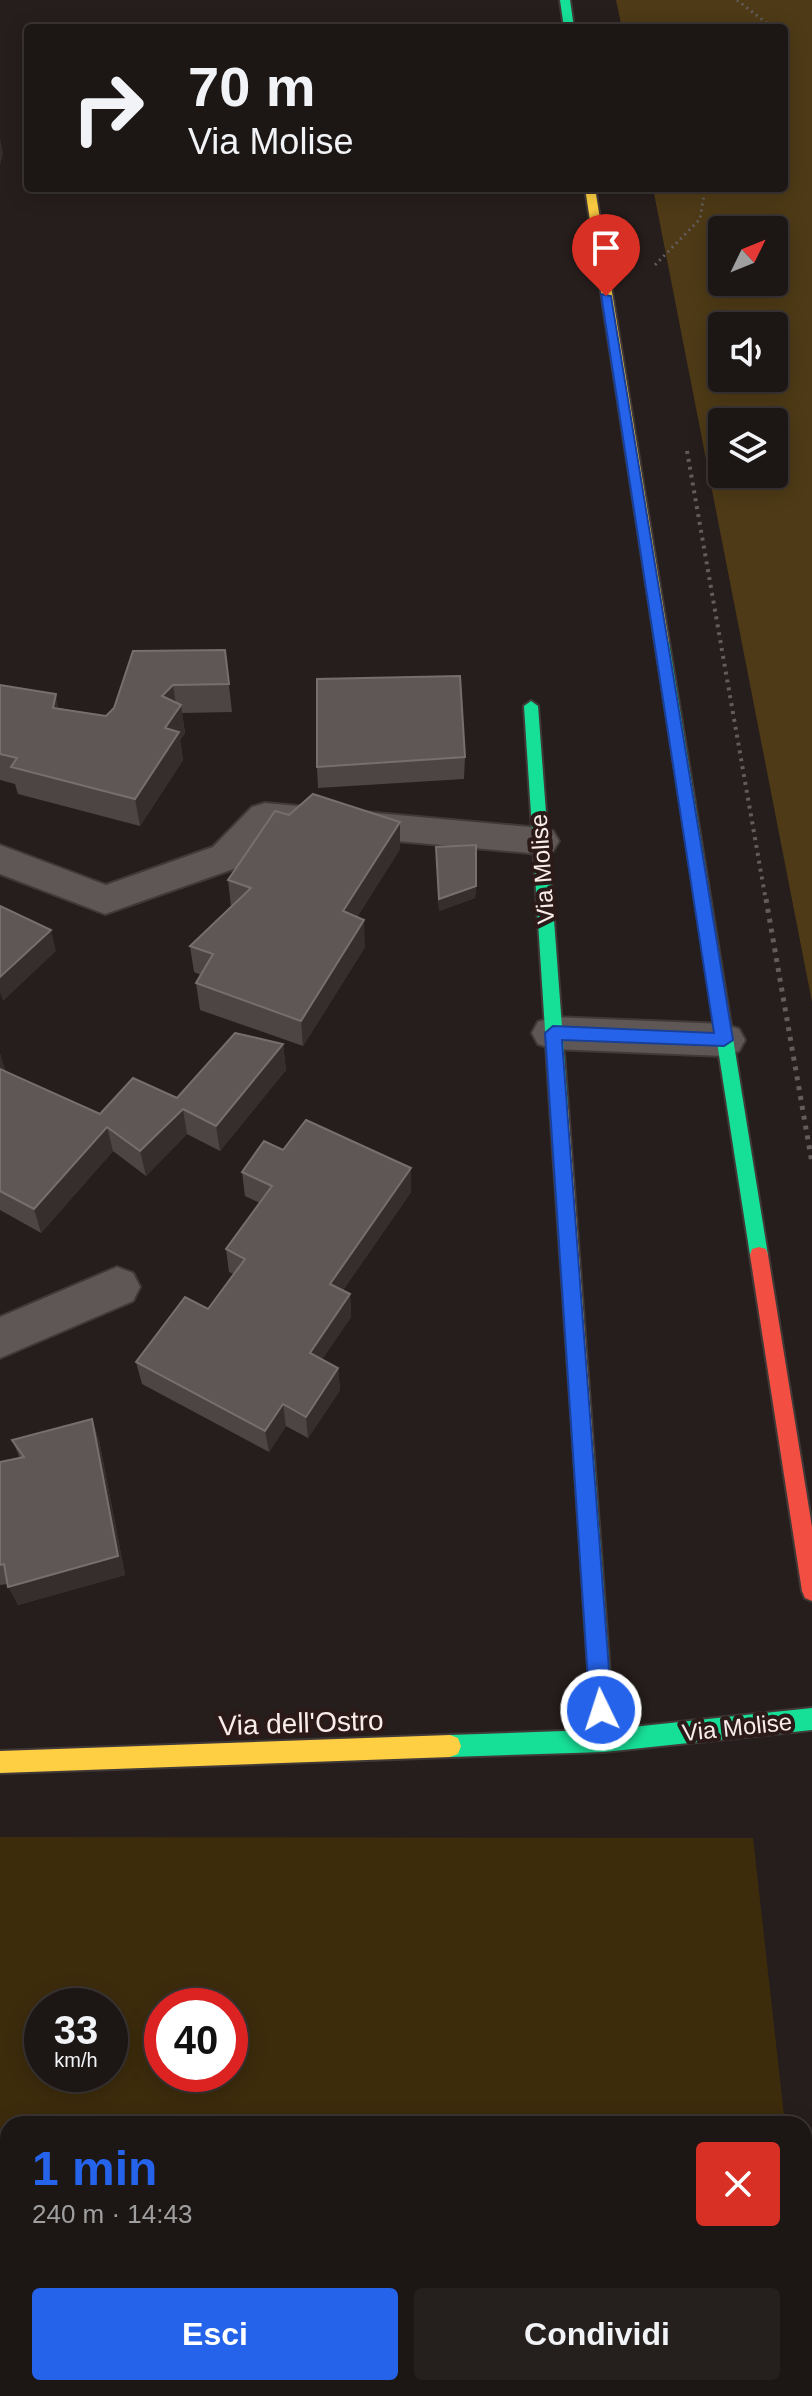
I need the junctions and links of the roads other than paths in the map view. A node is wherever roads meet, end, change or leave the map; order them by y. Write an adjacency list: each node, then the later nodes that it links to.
1 (565, 0): 2 (main road)
2 (568, 24)
3 (591, 192): 8 (main road)
4 (531, 706): 5 (main road, Via Molise)
5 (540, 841): 6 (street); 7 (main road, Via Molise)
6 (0, 859)
7 (553, 1033): 8 (street); 13 (main road, Via Molise)
8 (724, 1040): 11 (main road)
9 (117, 1287): 10 (street)
10 (0, 1338)
11 (812, 1591)
12 (812, 1719): 13 (main road, Via Molise)
13 (604, 1741): 14 (main road, Via dell'Ostro)
14 (0, 1762)

